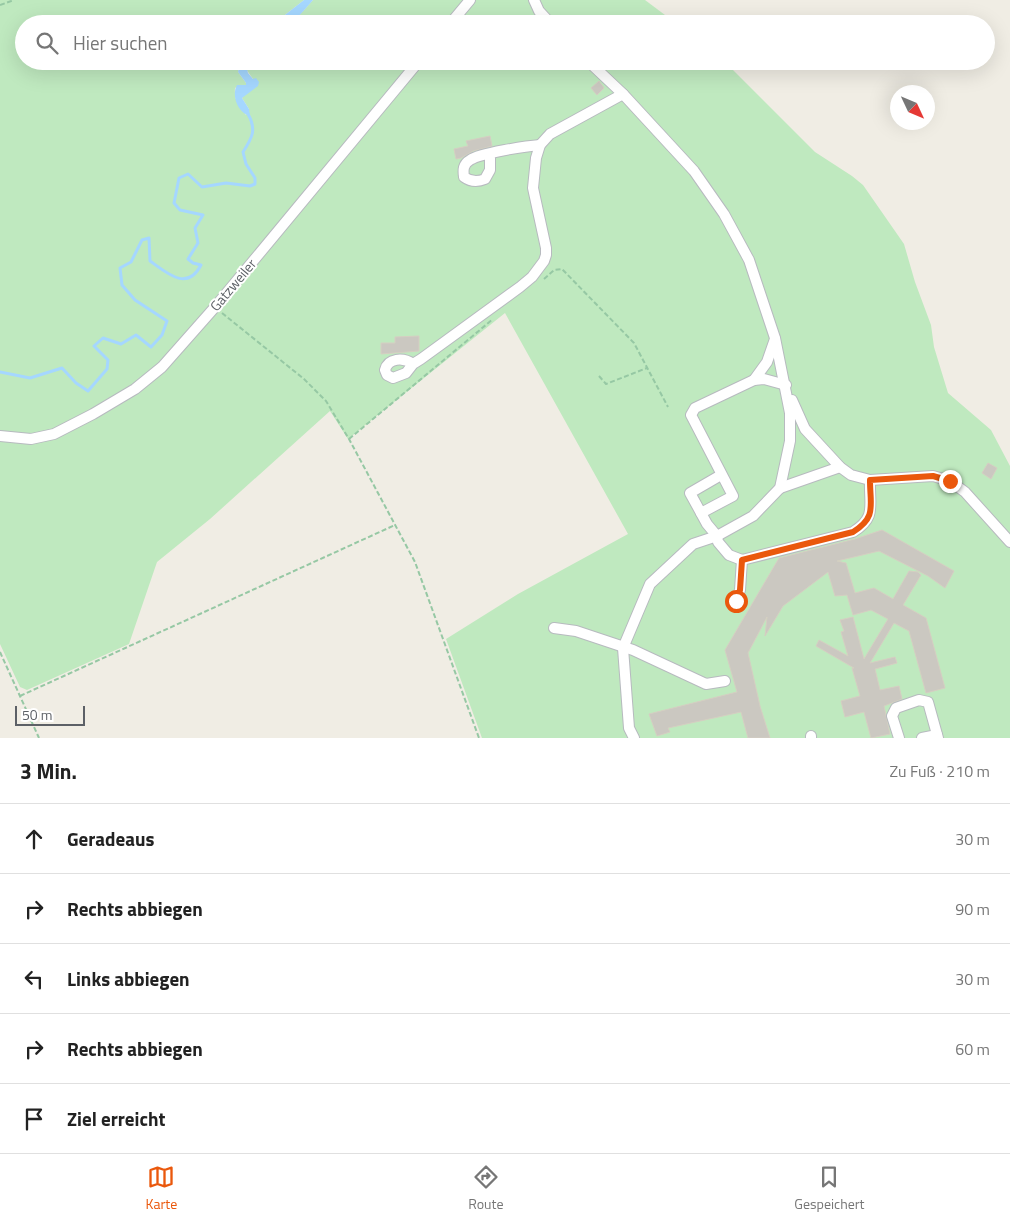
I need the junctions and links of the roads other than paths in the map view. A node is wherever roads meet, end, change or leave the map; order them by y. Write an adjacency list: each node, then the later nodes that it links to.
1 (470, 0): 3 (street)
2 (534, 0): 4 (street)
3 (458, 15)
4 (543, 15)
5 (412, 70): 14 (street, Gatzweiler)
6 (596, 70): 7 (street)
7 (623, 94): 8 (street); 10 (street)
8 (540, 146): 9 (street); 11 (street)
9 (490, 154)
10 (776, 338): 12 (street); 13 (street)
11 (413, 364)
12 (754, 380): 13 (street); 16 (street)
13 (786, 385): 15 (street); 18 (street)
14 (0, 436)
15 (840, 467): 17 (street); 18 (street)
16 (721, 475): 19 (street); 19 (street)
17 (870, 480): 21 (street); 22 (street)
18 (780, 488): 20 (street)
19 (701, 514): 20 (street)
20 (717, 536): 22 (street); 25 (street)
21 (1010, 542)
22 (742, 560): 23 (street)
23 (736, 601)
24 (554, 628): 25 (street)
25 (623, 648): 26 (street); 28 (street)
26 (725, 681)
27 (938, 736): 29 (street); 30 (street)
28 (634, 738)
29 (899, 738)
30 (922, 738)

